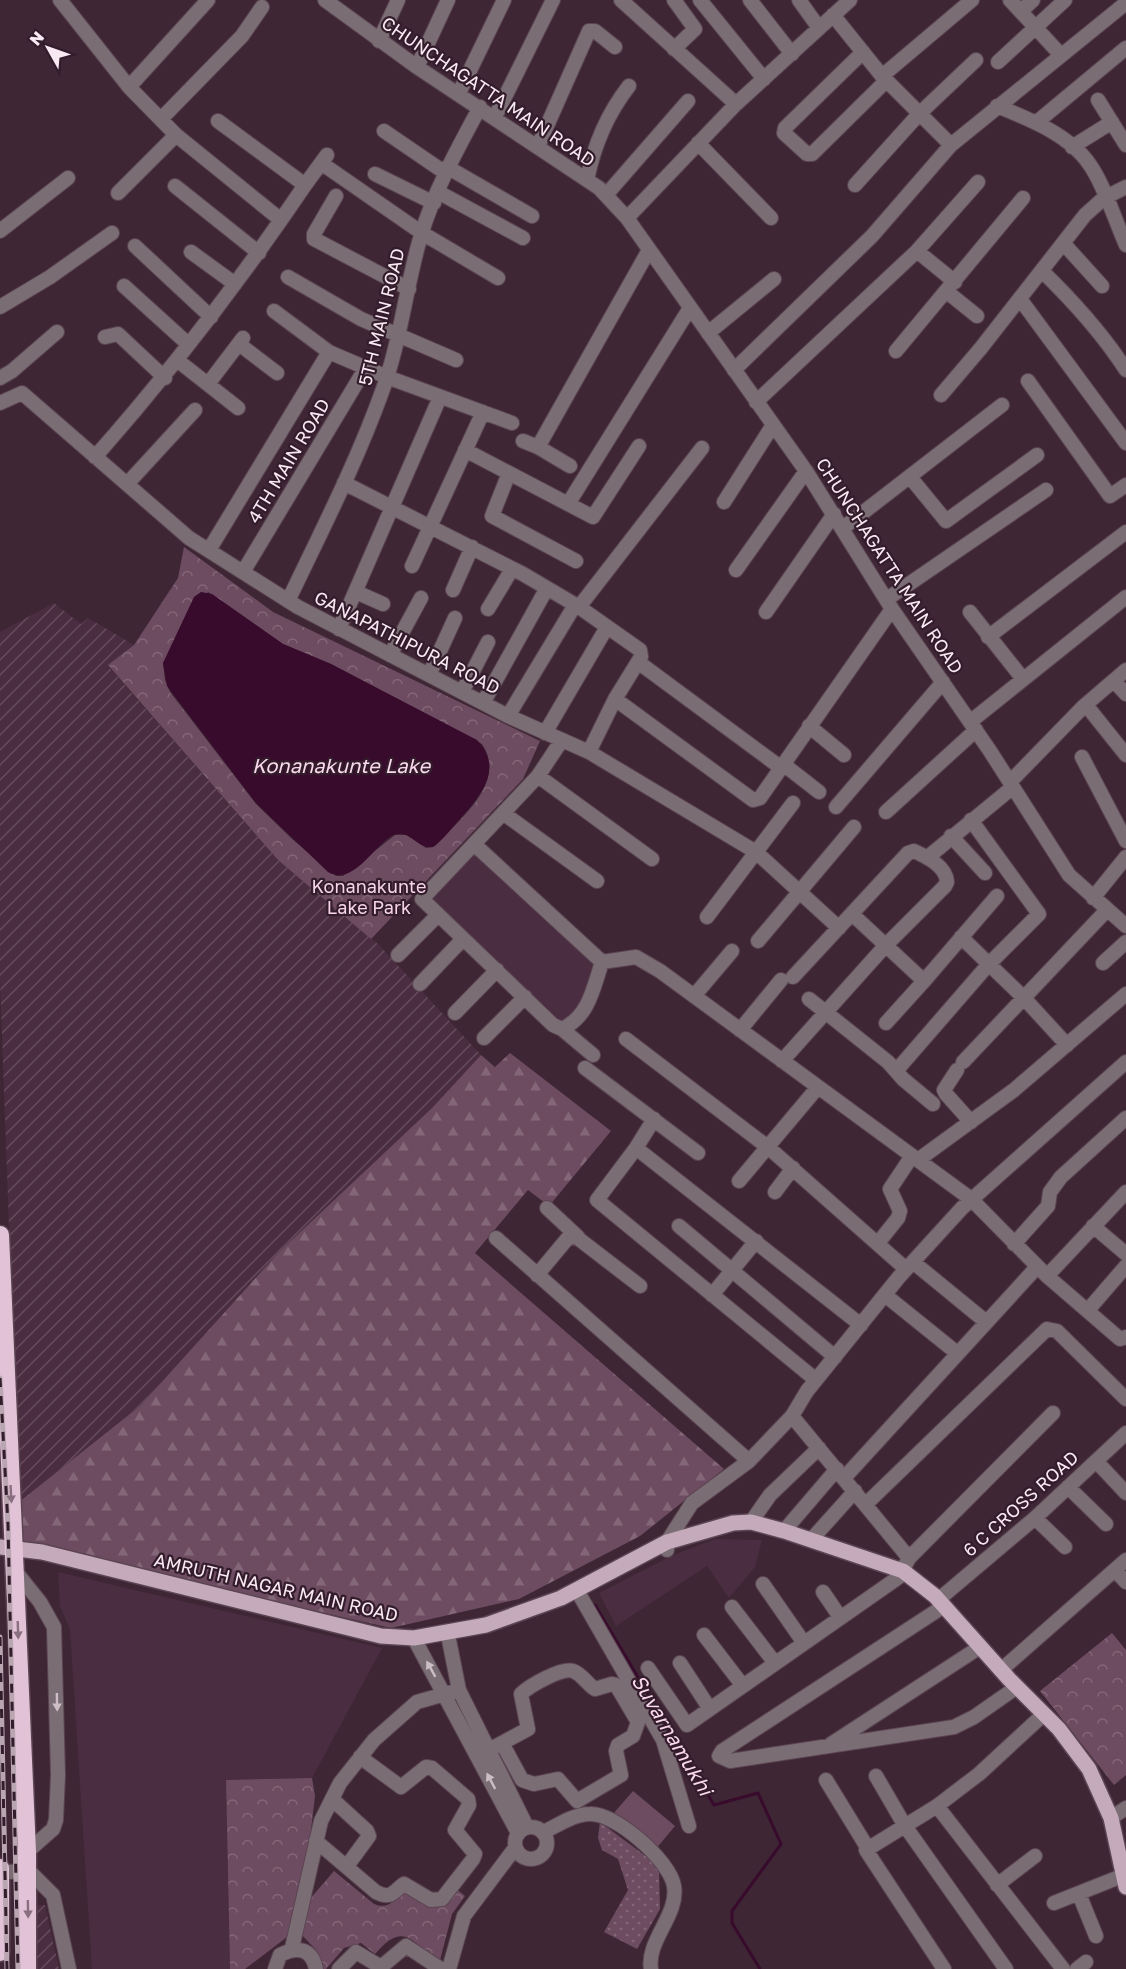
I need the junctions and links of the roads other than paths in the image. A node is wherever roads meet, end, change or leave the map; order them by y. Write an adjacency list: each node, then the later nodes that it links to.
1 (60, 0): 37 (street)
2 (208, 0): 37 (street)
3 (325, 0): 24 (street, CHUNCHAGATTA MAIN ROAD)
4 (398, 0): 24 (street)
5 (448, 0): 33 (street)
6 (504, 0): 38 (street)
7 (553, 0): 45 (street)
8 (621, 0): 27 (street)
9 (674, 0): 27 (street)
10 (700, 0): 35 (street)
11 (750, 0): 29 (street)
12 (799, 0): 23 (street)
13 (850, 0): 21 (street)
14 (972, 0): 34 (street)
15 (1010, 0): 20 (street)
16 (1034, 0): 20 (street)
17 (1065, 0): 22 (street)
18 (1126, 3): 30 (street)
19 (262, 7): 46 (street)
20 (1021, 11): 22 (street)
21 (833, 15): 23 (street); 28 (street)
22 (1034, 26): 30 (street); 32 (street)
23 (819, 28): 29 (street)
24 (379, 40): 33 (street, CHUNCHAGATTA MAIN ROAD)
25 (615, 47): 55 (street)
26 (1126, 48): 49 (street)
27 (674, 49): 41 (street)
28 (863, 52): 34 (street); 34 (street)
29 (792, 54): 35 (street)
30 (1060, 54): 42 (street)
31 (976, 60): 44 (street)
32 (998, 62)
33 (417, 68): 38 (street, CHUNCHAGATTA MAIN ROAD)
34 (884, 78): 44 (street)
35 (764, 79): 41 (street)
36 (629, 86): 60 (street)
37 (129, 87): 46 (street)
38 (459, 93): 43 (street, CHUNCHAGATTA MAIN ROAD)
39 (1098, 100): 48 (street)
40 (687, 101): 67 (street)
41 (736, 104): 52 (street)
42 (998, 106): 49 (street); 53 (street)
43 (480, 107): 45 (street, CHUNCHAGATTA MAIN ROAD); 57 (street, 5TH MAIN ROAD)
44 (919, 114): 53 (street); 63 (street)
45 (495, 117): 55 (street, CHUNCHAGATTA MAIN ROAD)
46 (160, 119): 51 (street)
47 (218, 121): 62 (street)
48 (1112, 122): 54 (street); 56 (street)
49 (1037, 123): 56 (street)
50 (384, 131): 57 (street)
51 (176, 135): 66 (street); 75 (street)
52 (698, 143): 73 (street); 74 (street)
53 (951, 145): 112 (street)
54 (1126, 145)
55 (538, 146): 60 (street, CHUNCHAGATTA MAIN ROAD)
56 (1072, 147): 71 (street)
57 (446, 170): 69 (street, 5TH MAIN ROAD); 72 (street)
58 (375, 174): 69 (street)
59 (68, 178): 76 (street)
60 (587, 180): 67 (street, CHUNCHAGATTA MAIN ROAD)
61 (978, 182): 84 (street)
62 (305, 185): 75 (street); 78 (street)
63 (855, 185)
64 (175, 186): 86 (street)
65 (1126, 186): 71 (street)
66 (118, 193)
67 (606, 195): 73 (street, CHUNCHAGATTA MAIN ROAD)
68 (336, 196): 95 (street)
69 (436, 198): 78 (street, 5TH MAIN ROAD); 79 (street)
70 (1023, 198): 93 (street)
71 (1104, 198): 80 (street); 81 (street)
72 (532, 216)
73 (627, 218): 83 (street, CHUNCHAGATTA MAIN ROAD)
74 (771, 218)
75 (281, 220): 86 (street)
76 (0, 231)
77 (112, 232): 97 (street)
78 (422, 233): 89 (street); 95 (street, 5TH MAIN ROAD)
79 (523, 238)
80 (1064, 244): 87 (street); 94 (street)
81 (1126, 245)
82 (135, 246): 101 (street)
83 (649, 250): 98 (street, CHUNCHAGATTA MAIN ROAD); 133 (street)
84 (918, 251): 93 (street); 122 (street)
85 (191, 252): 91 (street)
86 (259, 253): 91 (street)
87 (1042, 271): 96 (street); 113 (street)
88 (288, 277): 104 (street)
89 (498, 278)
90 (774, 279): 103 (street)
91 (235, 284): 101 (street)
92 (124, 286): 106 (street)
93 (951, 286): 100 (street); 107 (street)
94 (1102, 286)
95 (408, 290): 104 (street, 5TH MAIN ROAD)
96 (1020, 299): 120 (street); 131 (street)
97 (0, 307)
98 (690, 308): 103 (street, CHUNCHAGATTA MAIN ROAD); 147 (street)
99 (274, 311): 108 (street)
100 (977, 316)
101 (211, 317): 106 (street)
102 (57, 332): 116 (street)
103 (708, 333): 112 (street, CHUNCHAGATTA MAIN ROAD)
104 (398, 336): 110 (street); 115 (street, 5TH MAIN ROAD)
105 (105, 337): 117 (street)
106 (188, 344): 109 (street)
107 (896, 351)
108 (329, 352): 111 (street); 154 (street)
109 (177, 360): 117 (street); 119 (street)
110 (456, 360)
111 (365, 369): 115 (street); 159 (street, 4TH MAIN ROAD)
112 (734, 370): 122 (street, CHUNCHAGATTA MAIN ROAD)
113 (1126, 370)
114 (277, 373): 119 (street)
115 (387, 377): 121 (street); 142 (street, 5TH MAIN ROAD)
116 (0, 378)
117 (165, 378): 137 (street)
118 (1028, 381): 144 (street)
119 (208, 384): 125 (street)
120 (940, 394)
121 (440, 397): 127 (street); 148 (street)
122 (756, 402): 129 (street, CHUNCHAGATTA MAIN ROAD)
123 (0, 403): 137 (street, GANAPATHIPURA ROAD)
124 (1002, 405): 141 (street)
125 (238, 408)
126 (195, 410): 143 (street)
127 (483, 412): 128 (street); 135 (street)
128 (512, 423)
129 (773, 425): 139 (street, CHUNCHAGATTA MAIN ROAD); 146 (street)
130 (523, 441): 133 (street)
131 (1126, 443)
132 (639, 446): 147 (street)
133 (538, 447): 138 (street)
134 (702, 448): 168 (street)
135 (465, 450): 140 (street); 150 (street)
136 (1037, 455): 141 (street)
137 (95, 457): 143 (street, GANAPATHIPURA ROAD)
138 (570, 466)
139 (806, 471): 149 (street, CHUNCHAGATTA MAIN ROAD); 158 (street)
140 (509, 473): 147 (street); 155 (street)
141 (910, 477): 151 (street)
142 (344, 483): 148 (street); 165 (street, 5TH MAIN ROAD)
143 (127, 484): 154 (street, GANAPATHIPURA ROAD)
144 (1126, 485)
145 (1046, 490): 167 (street)
146 (724, 502)
147 (568, 504)
148 (392, 507): 150 (street); 162 (street)
149 (834, 514): 151 (street, CHUNCHAGATTA MAIN ROAD); 170 (street)
150 (429, 525): 153 (street); 156 (street)
151 (843, 528): 167 (street, CHUNCHAGATTA MAIN ROAD)
152 (1126, 532): 175 (street)
153 (472, 548): 157 (street); 161 (street)
154 (209, 550): 159 (street, GANAPATHIPURA ROAD)
155 (576, 561)
156 (412, 566)
157 (512, 569): 160 (street); 169 (street)
158 (736, 570)
159 (243, 572): 165 (street, GANAPATHIPURA ROAD)
160 (547, 588): 168 (street); 187 (street)
161 (453, 590)
162 (356, 592): 166 (street); 174 (street)
163 (1126, 597): 181 (street)
164 (421, 598): 177 (street)
165 (288, 601): 174 (street, GANAPATHIPURA ROAD)
166 (383, 604)
167 (890, 604): 183 (street, CHUNCHAGATTA MAIN ROAD); 190 (street)
168 (577, 606): 173 (street); 189 (street)
169 (488, 609)
170 (766, 612)
171 (970, 612): 175 (street)
172 (455, 618): 180 (street)
173 (607, 627): 178 (street); 192 (street)
174 (339, 629): 177 (street, GANAPATHIPURA ROAD)
175 (988, 637): 181 (street)
176 (488, 642): 184 (street)
177 (390, 655): 180 (street, GANAPATHIPURA ROAD)
178 (638, 662): 186 (street); 198 (street)
179 (1126, 670): 182 (street)
180 (429, 675): 184 (street, GANAPATHIPURA ROAD)
181 (1023, 679): 191 (street)
182 (1114, 681): 185 (street); 188 (street)
183 (943, 682): 191 (street, CHUNCHAGATTA MAIN ROAD); 203 (street)
184 (462, 692): 187 (street, GANAPATHIPURA ROAD)
185 (1126, 694)
186 (615, 699): 194 (street); 198 (street)
187 (483, 703): 189 (street, GANAPATHIPURA ROAD)
188 (1086, 705): 196 (street); 200 (street)
189 (508, 716): 192 (street, GANAPATHIPURA ROAD)
190 (809, 726): 195 (street); 198 (street)
191 (973, 726): 200 (street, CHUNCHAGATTA MAIN ROAD); 204 (street)
192 (544, 733): 193 (street, GANAPATHIPURA ROAD)
193 (562, 740): 194 (street, GANAPATHIPURA ROAD); 199 (street)
194 (589, 752): 211 (street, GANAPATHIPURA ROAD)
195 (844, 755)
196 (1126, 755)
197 (1082, 757): 209 (street)
198 (781, 766): 201 (street)
199 (538, 776): 205 (street); 214 (street)
200 (1011, 784): 206 (street); 219 (street, CHUNCHAGATTA MAIN ROAD)
201 (819, 792)
202 (793, 803): 211 (street)
203 (836, 807)
204 (886, 812)
205 (503, 813): 210 (street); 216 (street)
206 (971, 820): 208 (street); 235 (street)
207 (854, 827): 217 (street)
208 (951, 836): 212 (street); 215 (street)
209 (1126, 841)
210 (475, 845): 222 (street); 233 (street)
211 (756, 852): 217 (street, GANAPATHIPURA ROAD); 223 (street)
212 (928, 857): 221 (street); 230 (street)
213 (1126, 857): 219 (street)
214 (652, 860)
215 (985, 873)
216 (597, 881)
217 (801, 890): 225 (street, GANAPATHIPURA ROAD); 228 (street)
218 (997, 896): 226 (street)
219 (1093, 898): 220 (street, CHUNCHAGATTA MAIN ROAD)
220 (1106, 911): 224 (street, CHUNCHAGATTA MAIN ROAD); 242 (street)
221 (852, 914): 225 (street); 230 (street)
222 (438, 915): 227 (street); 232 (street)
223 (707, 917)
224 (1126, 926)
225 (839, 928): 248 (street)
226 (961, 937): 235 (street); 237 (street)
227 (463, 939): 236 (street); 238 (street)
228 (758, 941)
229 (1126, 942): 234 (street)
230 (886, 945): 237 (street); 244 (street)
231 (732, 951): 240 (street)
232 (398, 955)
233 (602, 962): 240 (street); 247 (street)
234 (1103, 963)
235 (988, 965): 242 (street); 256 (street)
236 (497, 970): 241 (street); 245 (street)
237 (924, 981): 246 (street)
238 (420, 984)
239 (1126, 994): 251 (street)
240 (694, 996): 248 (street)
241 (525, 997): 247 (street); 249 (street)
242 (1023, 997): 251 (street); 261 (street)
243 (809, 999): 244 (street)
244 (827, 1011): 253 (street); 256 (street)
245 (455, 1013)
246 (886, 1023)
247 (562, 1029): 252 (street)
248 (740, 1030): 253 (street)
249 (484, 1038)
250 (626, 1039): 263 (street)
251 (1067, 1045): 261 (street)
252 (593, 1055)
253 (782, 1061): 257 (street)
254 (1126, 1062): 270 (street)
255 (585, 1068): 260 (street)
256 (896, 1071): 258 (street)
257 (818, 1087): 263 (street); 265 (street)
258 (933, 1104)
259 (1126, 1118): 279 (street)
260 (654, 1119): 262 (street); 264 (street)
261 (971, 1122): 265 (street)
262 (636, 1148): 277 (street); 287 (street)
263 (769, 1148): 266 (street); 267 (street)
264 (698, 1153)
265 (915, 1158): 270 (street); 278 (street)
266 (793, 1168): 268 (street); 278 (street)
267 (740, 1181)
268 (775, 1192)
269 (1126, 1192): 273 (street)
270 (971, 1199): 279 (street); 281 (street)
271 (547, 1208): 275 (street)
272 (679, 1226): 283 (street)
273 (1093, 1226): 280 (street); 284 (street)
274 (0, 1235): 293 (highway)
275 (578, 1237): 285 (street); 286 (street)
276 (496, 1238): 285 (street)
277 (756, 1241): 283 (street); 291 (street)
278 (878, 1243): 281 (street)
279 (1014, 1244): 284 (street)
280 (1126, 1254)
281 (910, 1265): 288 (street); 290 (street)
282 (1126, 1266): 289 (street)
283 (732, 1271): 287 (street); 295 (street)
284 (1042, 1271): 289 (street); 290 (street)
285 (537, 1275): 302 (street)
286 (640, 1286)
287 (712, 1295): 296 (street)
288 (885, 1295): 291 (street); 294 (street)
289 (1088, 1310): 292 (street)
290 (985, 1321): 294 (street)
291 (861, 1324): 295 (street)
292 (1126, 1337)
293 (3, 1353): 316 (highway, one-way to 316)
294 (957, 1353): 304 (street)
295 (835, 1357): 296 (street)
296 (816, 1380): 299 (street)
297 (1126, 1398): 308 (street)
298 (1053, 1413): 319 (street)
299 (792, 1416): 301 (street); 302 (street)
300 (1126, 1433): 303 (street, 6 C CROSS ROAD)
301 (819, 1448): 304 (street); 310 (street)
302 (749, 1461): 314 (street)
303 (1096, 1461): 305 (street, 6 C CROSS ROAD); 307 (street)
304 (840, 1473): 306 (street); 312 (street)
305 (1068, 1487): 309 (street, 6 C CROSS ROAD); 311 (street)
306 (855, 1491): 308 (street); 313 (street)
307 (1126, 1492)
308 (866, 1504): 319 (street)
309 (1035, 1518): 315 (street); 324 (street, 6 C CROSS ROAD)
310 (751, 1522): 312 (main road, AMRUTH NAGAR MAIN ROAD); 314 (main road, AMRUTH NAGAR MAIN ROAD)
311 (1106, 1524)
312 (784, 1531): 313 (main road, AMRUTH NAGAR MAIN ROAD)
313 (811, 1540): 319 (main road, AMRUTH NAGAR MAIN ROAD)
314 (667, 1546): 316 (main road, AMRUTH NAGAR MAIN ROAD); 319 (main road, AMRUTH NAGAR MAIN ROAD); 323 (main road, AMRUTH NAGAR MAIN ROAD)
315 (1065, 1547)
316 (9, 1556): 330 (main road, AMRUTH NAGAR MAIN ROAD); 360 (highway, one-way to 360); 360 (street, one-way to 360)
317 (1126, 1560): 318 (street)
318 (1115, 1570): 320 (street); 335 (street)
319 (905, 1571): 324 (main road, AMRUTH NAGAR MAIN ROAD); 326 (street)
320 (1126, 1582)
321 (763, 1584): 329 (street)
322 (823, 1592): 326 (street)
323 (579, 1594): 328 (main road, AMRUTH NAGAR MAIN ROAD); 353 (street)
324 (941, 1603): 331 (main road, AMRUTH NAGAR MAIN ROAD); 342 (street, 6 C CROSS ROAD)
325 (732, 1607): 333 (street)
326 (840, 1617): 329 (street)
327 (704, 1635): 336 (street)
328 (449, 1640): 330 (main road, AMRUTH NAGAR MAIN ROAD); 338 (street)
329 (804, 1643): 333 (street)
330 (417, 1644): 339 (street, one-way to 330)
331 (980, 1647): 335 (main road, AMRUTH NAGAR MAIN ROAD); 342 (street)
332 (680, 1663): 340 (street)
333 (775, 1663): 336 (street)
334 (648, 1668): 340 (street)
335 (1001, 1670): 337 (main road, AMRUTH NAGAR MAIN ROAD)
336 (743, 1686): 340 (street)
337 (1017, 1687): 341 (main road, AMRUTH NAGAR MAIN ROAD); 342 (street)
338 (459, 1690): 339 (street); 343 (street)
339 (445, 1695): 344 (street); 355 (street, one-way to 339)
340 (710, 1709)
341 (1044, 1714): 349 (street); 352 (main road, AMRUTH NAGAR MAIN ROAD)
342 (828, 1746)
343 (495, 1747): 348 (street); 348 (street); 355 (street)
344 (360, 1757): 347 (street); 362 (street)
345 (876, 1776): 354 (street)
346 (826, 1780): 358 (street)
347 (332, 1799): 357 (street); 362 (street)
348 (584, 1799): 351 (street)
349 (937, 1806): 354 (street); 367 (street)
350 (1126, 1808): 352 (street)
351 (591, 1814): 356 (street); 380 (street)
352 (1111, 1818): 366 (main road, AMRUTH NAGAR MAIN ROAD)
353 (689, 1826)
354 (905, 1826): 358 (street); 382 (street)
355 (523, 1830): 356 (street); 359 (street)
356 (544, 1832): 359 (street)
357 (316, 1841): 362 (street); 372 (street)
358 (867, 1847): 381 (street)
359 (515, 1848): 379 (street)
360 (27, 1852): 364 (highway)
361 (1035, 1856): 367 (street)
362 (347, 1866)
363 (0, 1868): 365 (highway)
364 (28, 1870): 365 (street); 373 (highway, one-way to 373); 374 (street)
365 (0, 1873): 371 (highway)
366 (1124, 1882): 368 (street)
367 (998, 1884): 383 (street)
368 (1079, 1894): 369 (street); 370 (street)
369 (1054, 1904)
370 (1096, 1936)
371 (0, 1941)
372 (292, 1948): 375 (street); 376 (street)
373 (27, 1969)
374 (69, 1969)
375 (275, 1969)
376 (316, 1969)
377 (339, 1969): 378 (street)
378 (441, 1969)
379 (449, 1969)
380 (651, 1969)
381 (944, 1969)
382 (1006, 1969)
383 (1063, 1969)

